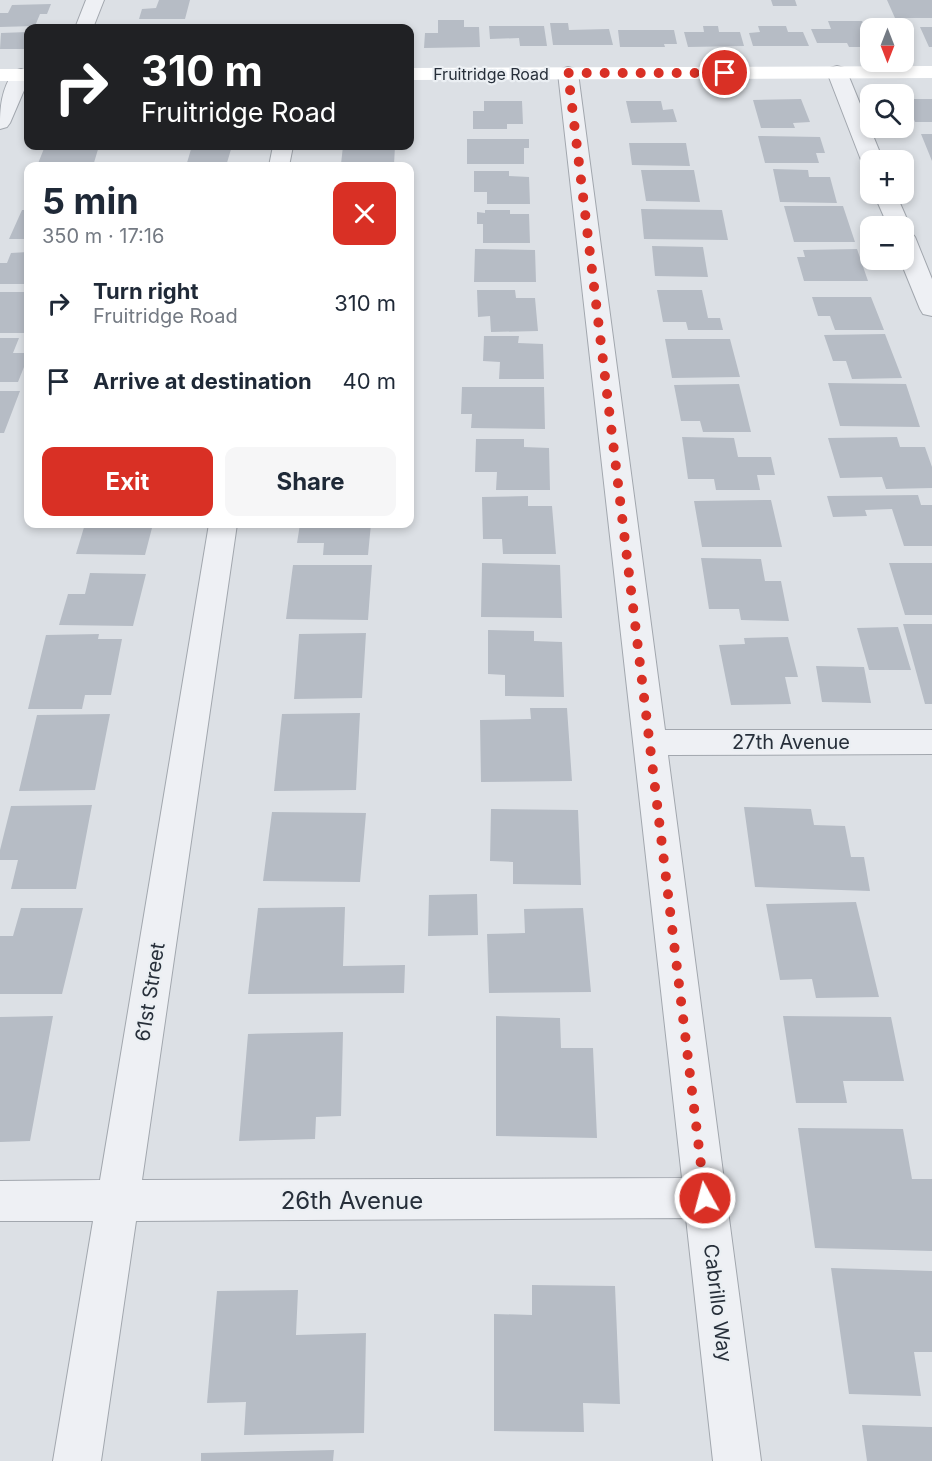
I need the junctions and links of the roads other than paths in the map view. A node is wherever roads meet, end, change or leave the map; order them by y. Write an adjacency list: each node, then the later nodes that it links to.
1 (95, 0): 2 (street)
2 (86, 24)
3 (837, 72): 4 (main road, Fruitridge Road); 5 (main road, Fruitridge Road); 11 (street)
4 (932, 72)
5 (568, 73): 6 (main road, Fruitridge Road); 16 (street, Cabrillo Way)
6 (414, 74)
7 (0, 75): 8 (main road)
8 (24, 75)
9 (24, 77): 10 (street)
10 (0, 123)
11 (868, 150)
12 (914, 264): 13 (street)
13 (932, 309)
14 (223, 528): 19 (street, 61st Street)
15 (932, 742): 16 (street, 27th Avenue)
16 (650, 743): 17 (street, Cabrillo Way)
17 (705, 1198): 19 (street, 26th Avenue); 21 (street, Cabrillo Way)
18 (0, 1201): 19 (street, 26th Avenue)
19 (117, 1201): 20 (street, 61st Street)
20 (76, 1461)
21 (737, 1461)

